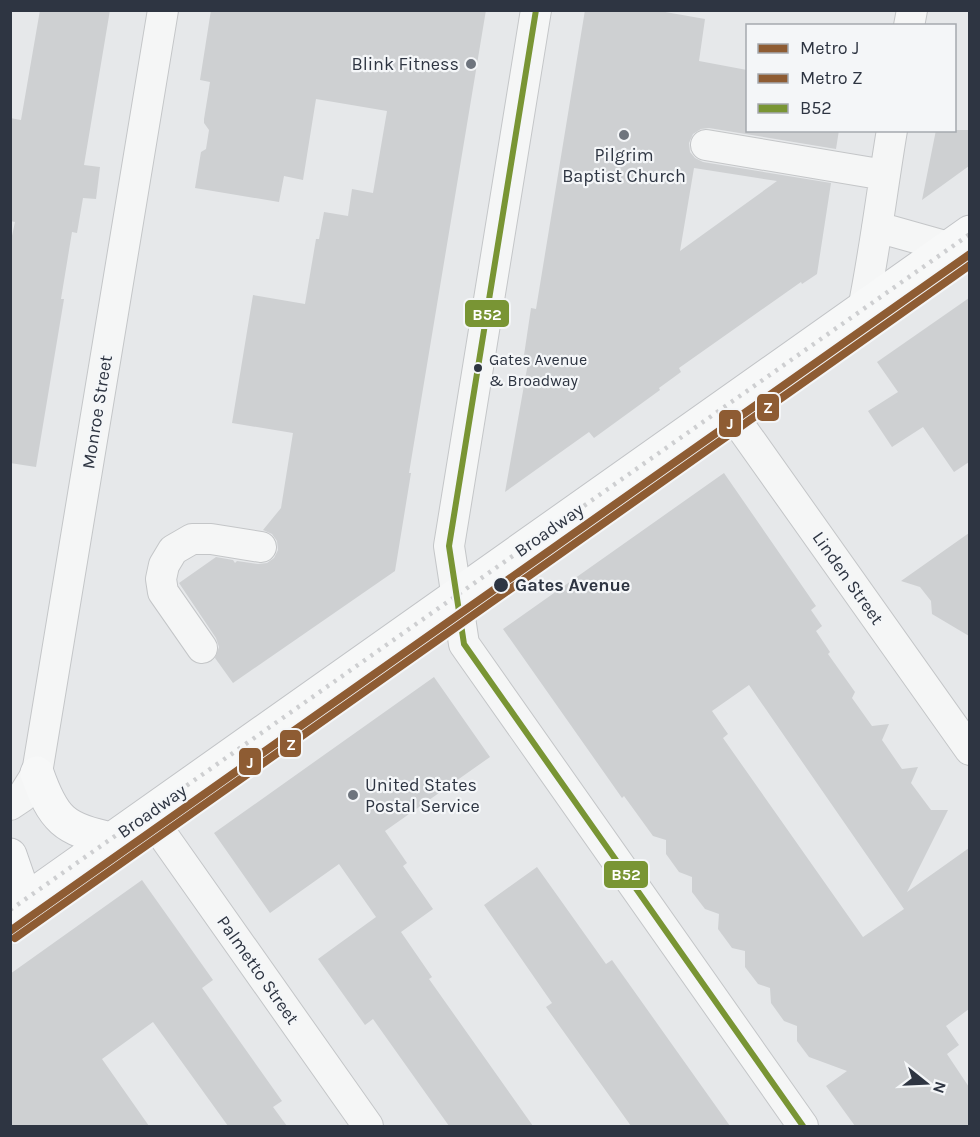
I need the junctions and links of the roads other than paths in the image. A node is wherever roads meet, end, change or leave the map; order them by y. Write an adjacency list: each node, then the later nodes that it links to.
1 (163, 10): 14 (street, Monroe Street)
2 (536, 10): 11 (street)
3 (892, 132): 5 (street)
4 (706, 146): 5 (street)
5 (885, 175): 6 (street)
6 (876, 227): 7 (street); 8 (street)
7 (959, 240): 8 (main road, Broadway)
8 (863, 309): 9 (main road, Broadway)
9 (726, 406): 11 (main road, Broadway); 13 (street, Linden Street)
10 (261, 547): 12 (street)
11 (456, 597): 16 (main road, Broadway); 21 (street)
12 (201, 648)
13 (969, 750)
14 (37, 773): 15 (street, Monroe Street); 17 (main road)
15 (10, 805)
16 (148, 814): 17 (main road, Broadway); 20 (street, Palmetto Street)
17 (112, 839): 19 (main road, Broadway)
18 (10, 855): 19 (main road)
19 (14, 909)
20 (368, 1126)
21 (803, 1126)

